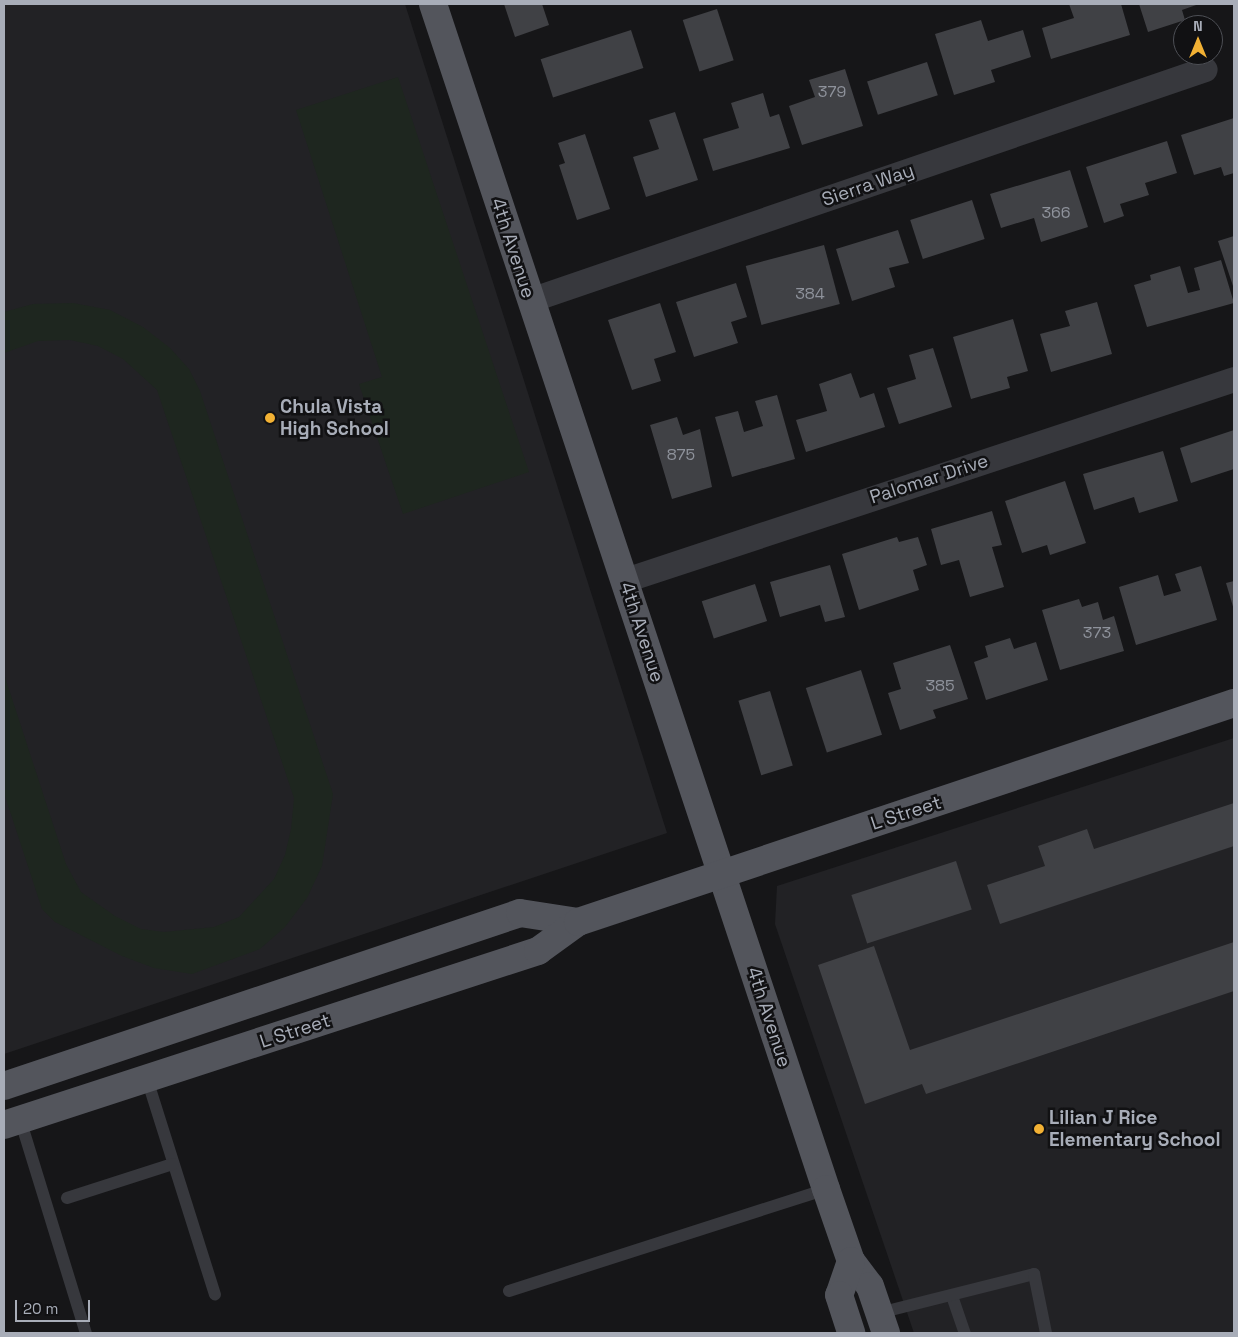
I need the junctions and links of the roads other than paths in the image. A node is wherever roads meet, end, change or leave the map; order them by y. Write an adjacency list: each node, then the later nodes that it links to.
1 (433, 4): 3 (main road, 4th Avenue)
2 (1205, 69): 3 (street, Sierra Way)
3 (530, 300): 5 (main road, 4th Avenue)
4 (1234, 380): 5 (street, Palomar Drive)
5 (624, 580): 7 (main road, 4th Avenue)
6 (1234, 703): 7 (main road, L Street)
7 (722, 874): 8 (main road, L Street); 13 (main road, 4th Avenue)
8 (578, 922): 9 (main road, L Street); 10 (main road, L Street)
9 (147, 1079): 11 (main road, L Street); 12 (lane)
10 (4, 1086)
11 (12, 1122): 20 (lane)
12 (173, 1164): 14 (lane); 17 (lane)
13 (826, 1189): 15 (main road, 4th Avenue); 16 (lane)
14 (67, 1198)
15 (851, 1261): 19 (main road, 4th Avenue); 21 (main road)
16 (509, 1291)
17 (215, 1295)
18 (952, 1296): 19 (lane); 22 (lane); 23 (lane)
19 (882, 1323)
20 (86, 1333)
21 (851, 1333)
22 (965, 1333)
23 (1046, 1333)

